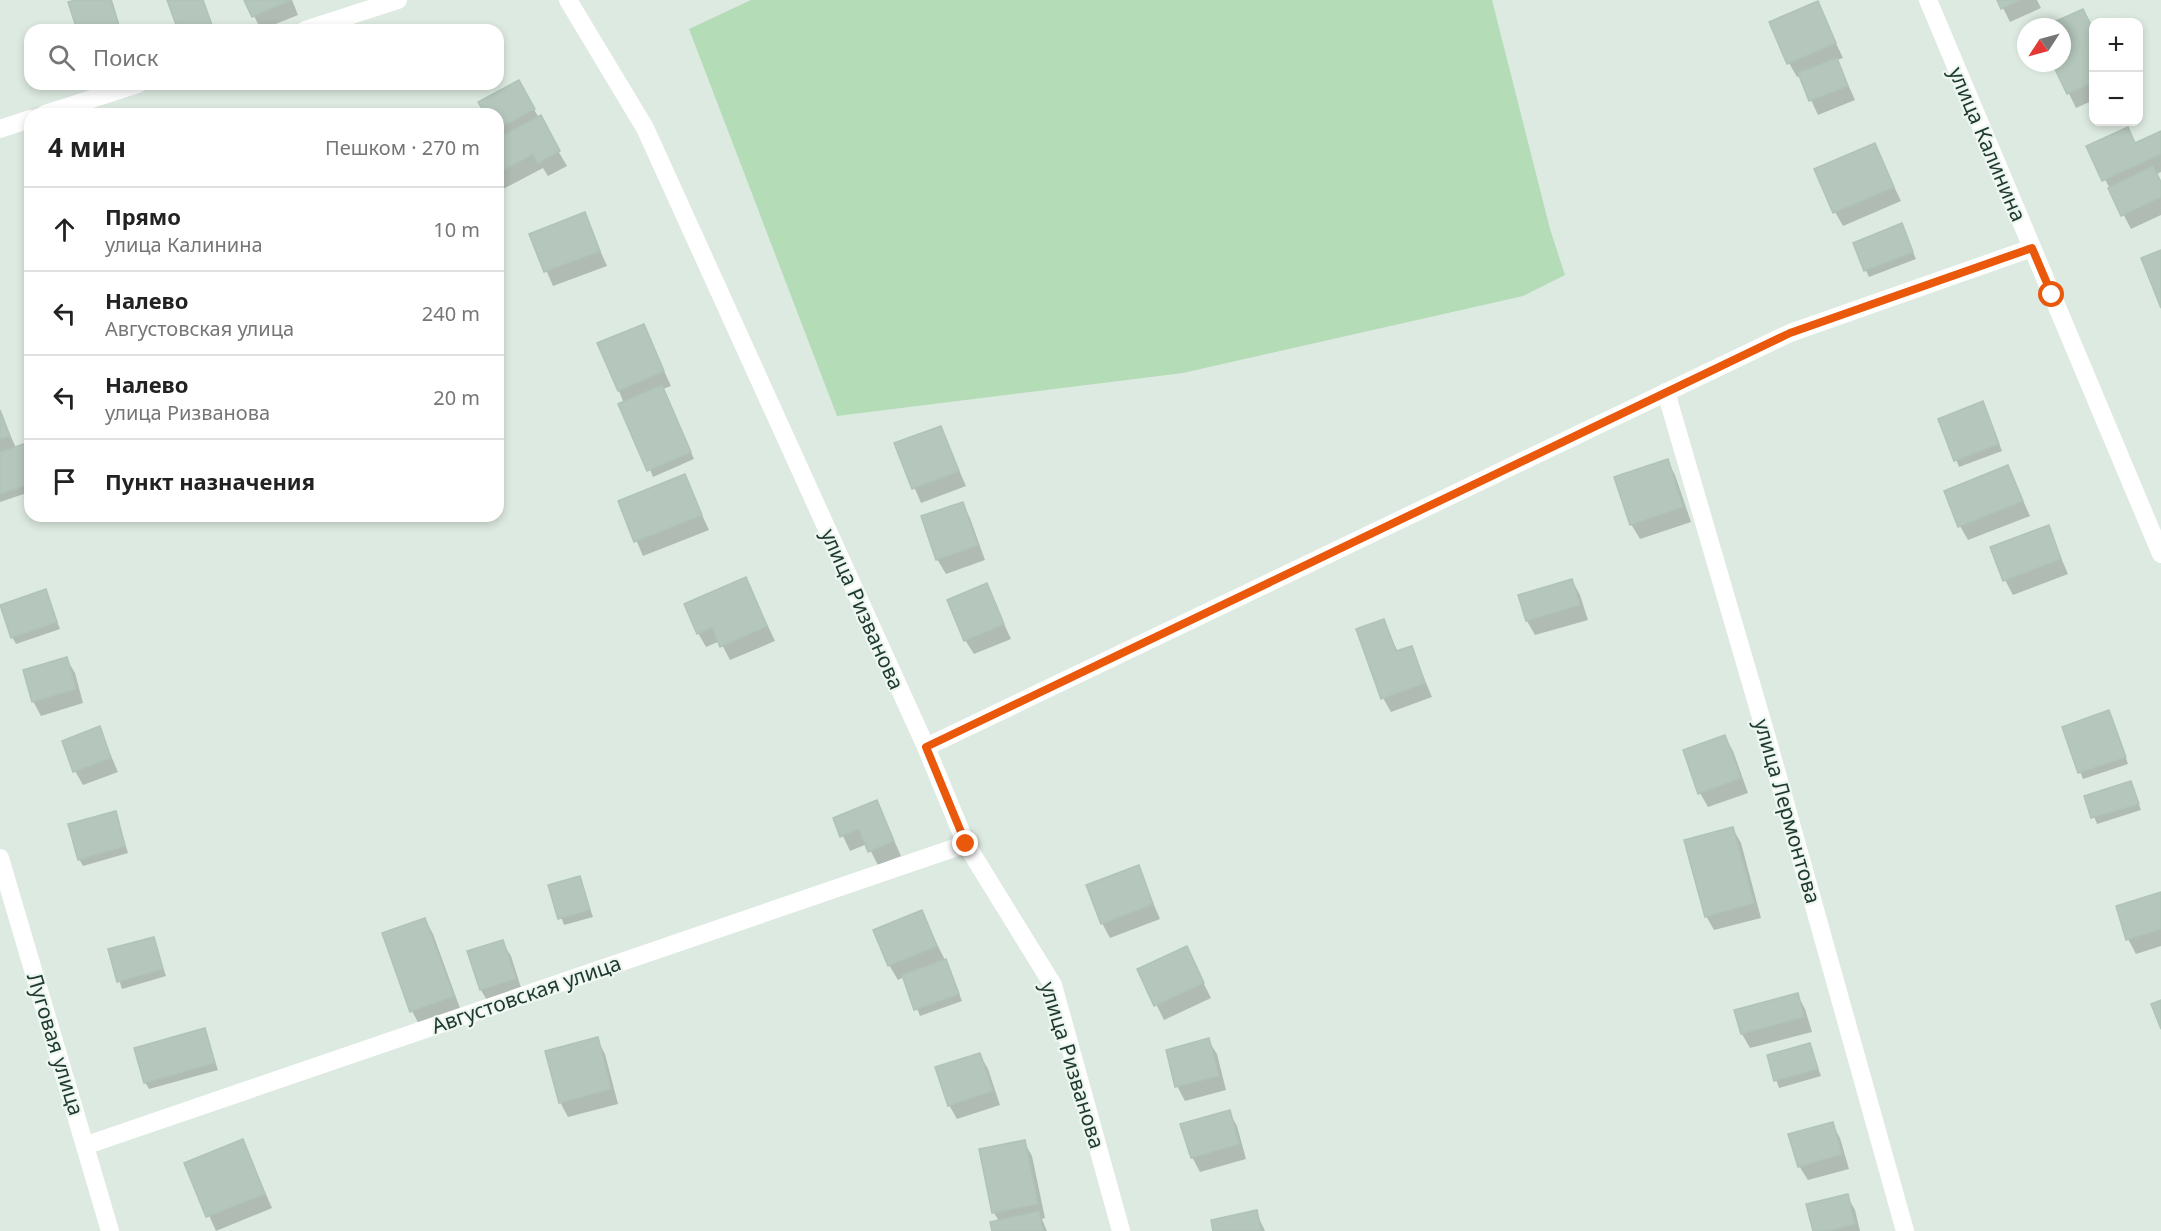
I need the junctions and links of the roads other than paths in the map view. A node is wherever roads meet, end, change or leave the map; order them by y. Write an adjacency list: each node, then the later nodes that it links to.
1 (398, 0): 4 (street)
2 (568, 0): 12 (street, улица Ризванова)
3 (1928, 0): 9 (street, улица Калинина)
4 (324, 24)
5 (119, 90): 6 (street)
6 (64, 108)
7 (24, 121): 8 (street)
8 (0, 129)
9 (2032, 248): 10 (street); 11 (street, улица Калинина)
10 (1666, 392): 12 (street); 18 (street, улица Лермонтова)
11 (2161, 554)
12 (926, 747): 13 (street, улица Ризванова)
13 (966, 844): 15 (street, Августовская улица); 17 (street, улица Ризванова)
14 (0, 858): 15 (street, Луговая улица)
15 (87, 1145): 16 (street, Луговая улица)
16 (110, 1231)
17 (1121, 1231)
18 (1905, 1231)

